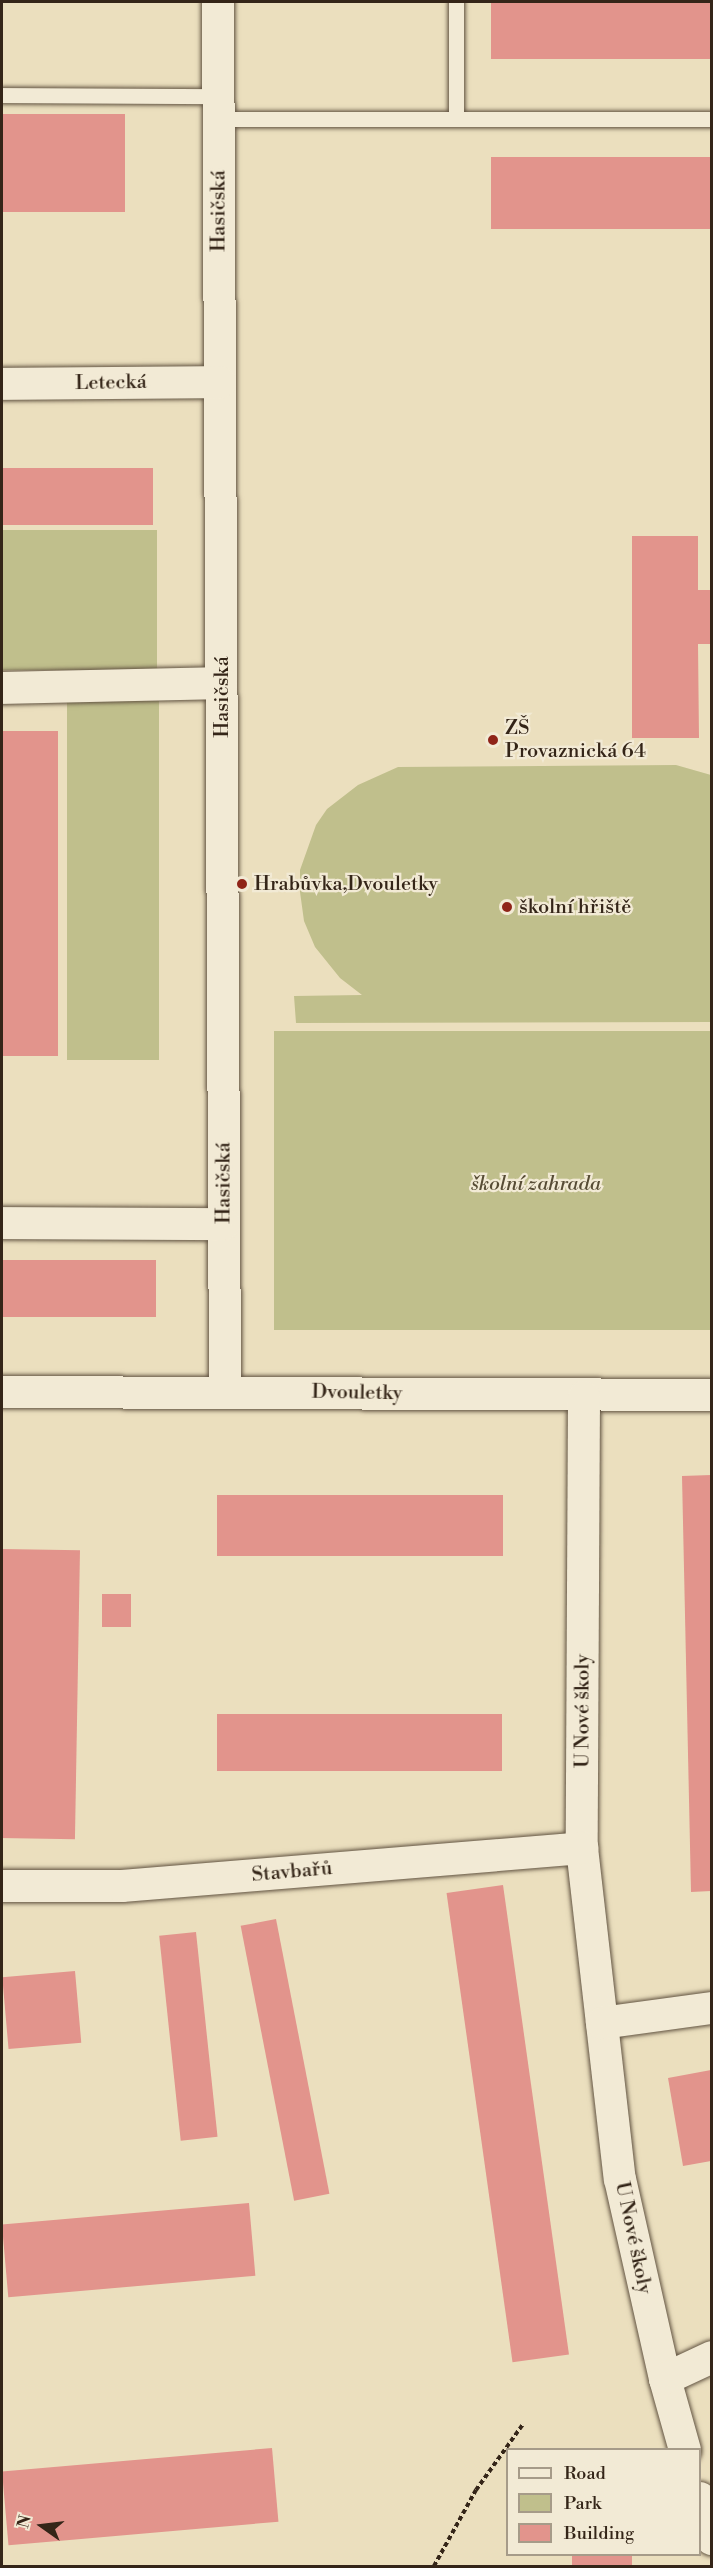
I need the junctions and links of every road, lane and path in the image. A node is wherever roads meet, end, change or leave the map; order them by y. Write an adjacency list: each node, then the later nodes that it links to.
1 (218, 2): 4 (street, Hasičská)
2 (456, 2): 5 (lane)
3 (2, 95): 4 (lane)
4 (219, 107): 5 (lane); 7 (street, Hasičská)
5 (456, 119): 6 (lane)
6 (711, 119)
7 (220, 382): 8 (street, Letecká); 9 (street, Hasičská)
8 (2, 384)
9 (222, 683): 10 (street); 12 (street, Hasičská)
10 (2, 688)
11 (2, 1223): 12 (street)
12 (224, 1224): 14 (street, Hasičská)
13 (2, 1392): 14 (street, Dvouletky)
14 (225, 1392): 16 (street, Dvouletky)
15 (711, 1395): 16 (street, Dvouletky)
16 (584, 1397): 17 (street, U Nové školy)
17 (582, 1848): 18 (street, Stavbařů); 20 (street, U Nové školy)
18 (2, 1886)
19 (711, 2008): 20 (street)
20 (602, 2023): 22 (street, U Nové školy)
21 (711, 2357): 22 (street)
22 (665, 2379): 24 (street, U Nové školy)
23 (523, 2424): 27 (path)
24 (684, 2448)
25 (701, 2505): 26 (street)
26 (711, 2539)
27 (434, 2566)

